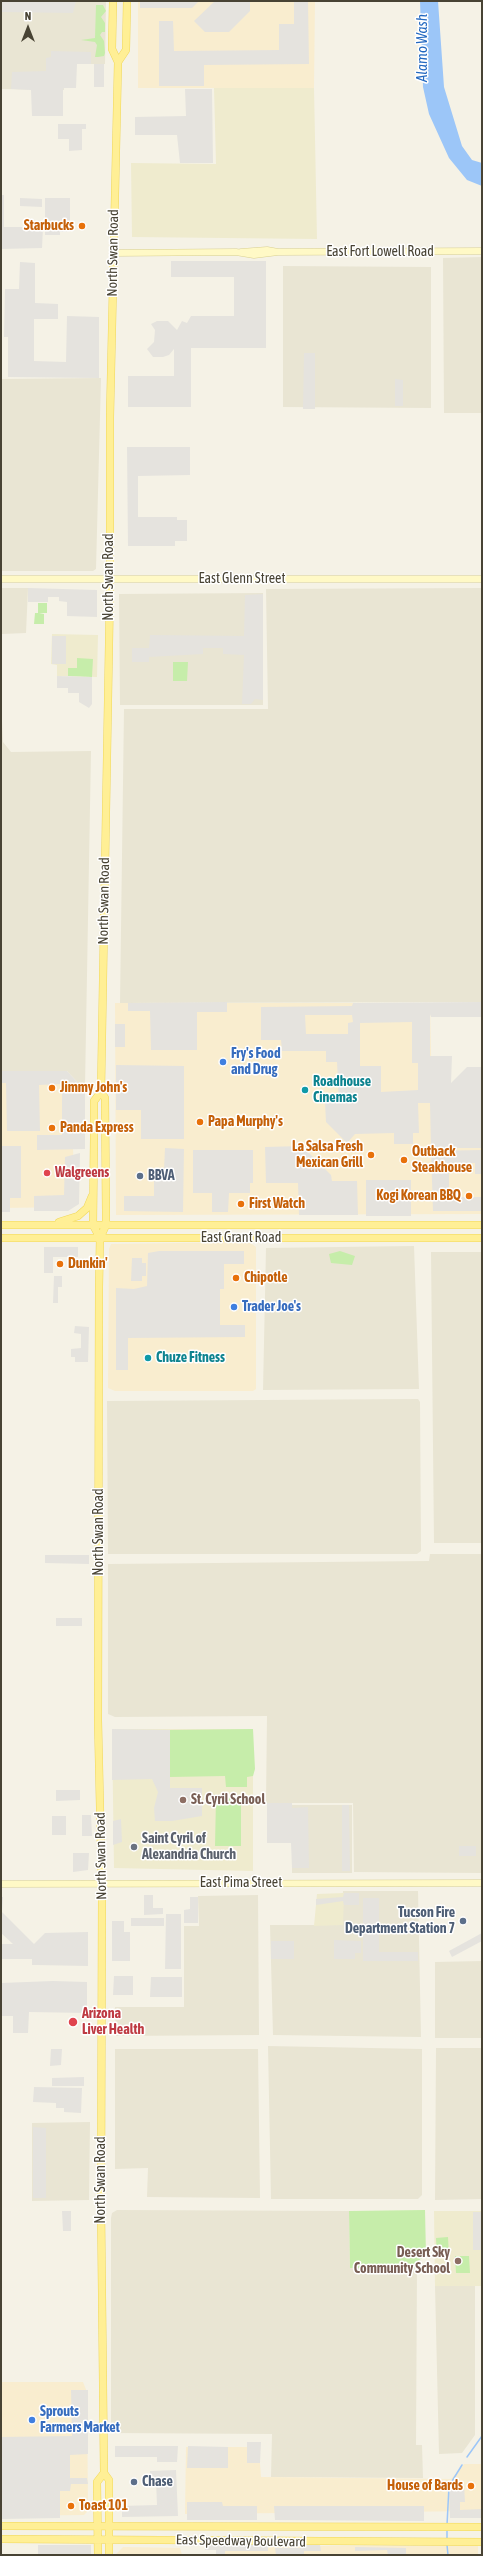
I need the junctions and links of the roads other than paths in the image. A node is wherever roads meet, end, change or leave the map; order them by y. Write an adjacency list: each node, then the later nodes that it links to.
1 (113, 1): 3 (main road, North Swan Road)
2 (127, 1): 3 (main road, North Swan Road)
3 (118, 62): 5 (main road, North Swan Road)
4 (482, 252): 5 (street, East Fort Lowell Road)
5 (113, 253): 7 (main road, North Swan Road)
6 (1, 579): 7 (street, East Glenn Street)
7 (110, 579): 8 (street, East Glenn Street); 9 (main road, North Swan Road)
8 (482, 579)
9 (100, 1092): 10 (main road, North Swan Road); 14 (main road, North Swan Road)
10 (93, 1194): 12 (main road); 13 (main road, North Swan Road)
11 (1, 1225): 12 (main road, East Grant Road)
12 (48, 1225): 13 (main road, East Grant Road)
13 (93, 1225): 14 (main road, East Grant Road); 17 (main road, North Swan Road)
14 (106, 1225): 15 (main road, East Grant Road); 17 (main road, North Swan Road)
15 (482, 1225)
16 (1, 1238): 17 (main road, East Grant Road)
17 (100, 1238): 18 (main road, East Grant Road); 19 (main road, North Swan Road)
18 (482, 1238)
19 (102, 1883): 20 (street, East Pima Street); 21 (street, East Pima Street); 22 (main road, North Swan Road)
20 (482, 1883)
21 (1, 1884)
22 (104, 2473): 24 (main road, North Swan Road); 25 (main road, North Swan Road)
23 (1, 2526): 24 (main road, East Speedway Boulevard)
24 (98, 2526): 25 (main road, East Speedway Boulevard); 28 (main road, North Swan Road)
25 (109, 2526): 26 (main road, East Speedway Boulevard); 29 (main road, North Swan Road)
26 (482, 2528)
27 (1, 2539): 28 (main road, East Speedway Boulevard)
28 (98, 2539): 29 (main road, East Speedway Boulevard); 31 (main road, North Swan Road)
29 (109, 2539): 30 (main road, East Speedway Boulevard); 32 (main road, North Swan Road)
30 (482, 2542)
31 (98, 2555)
32 (109, 2555)

